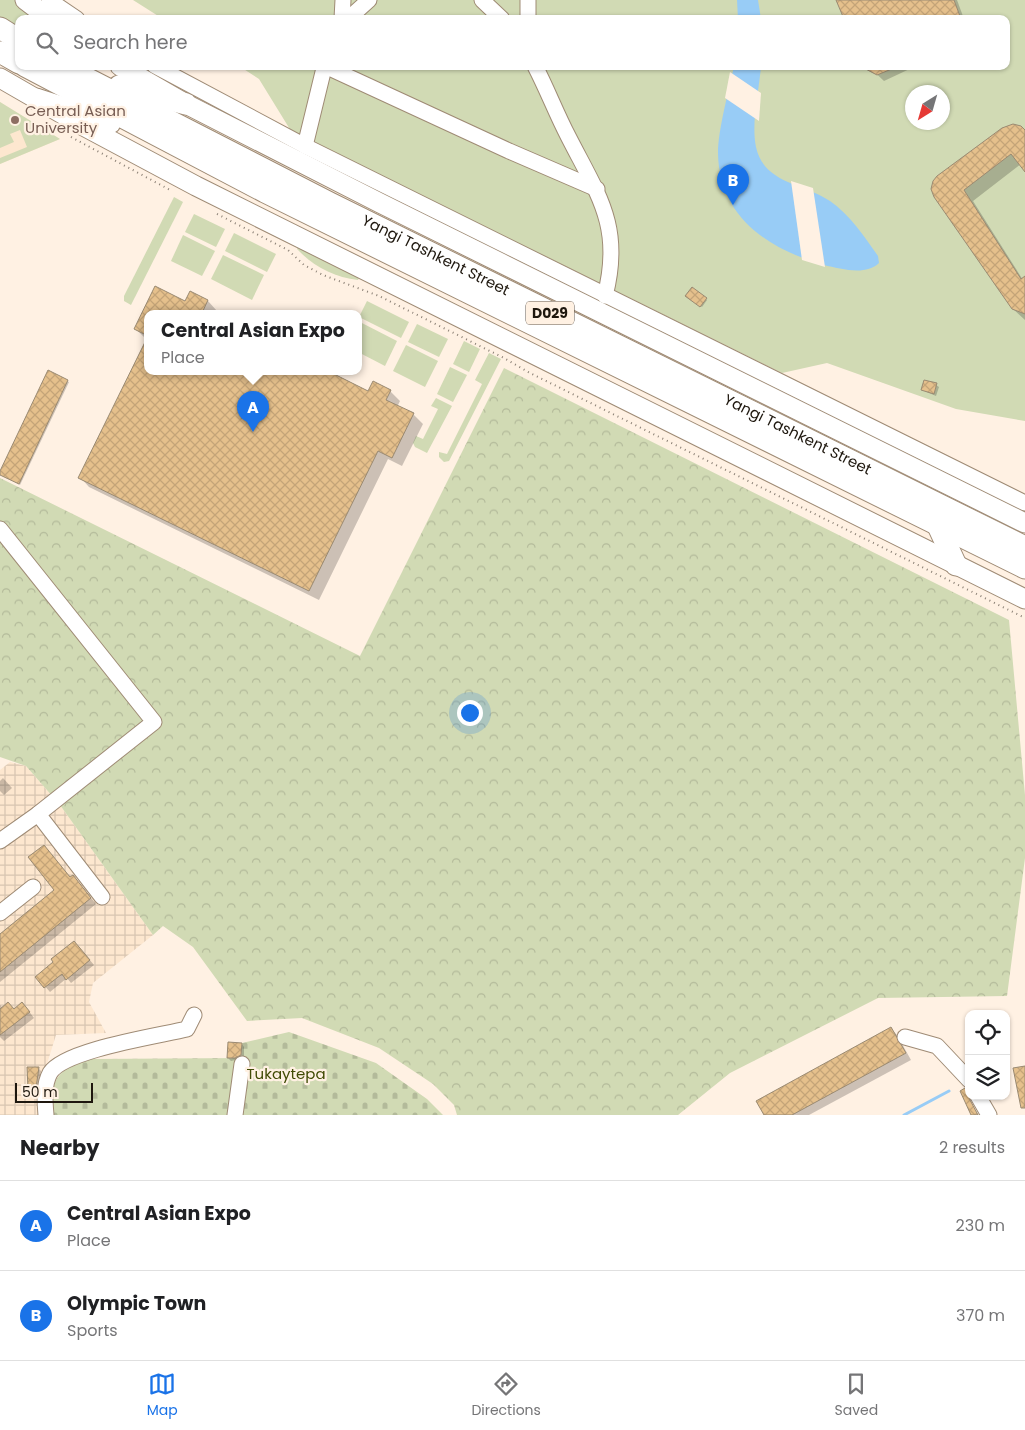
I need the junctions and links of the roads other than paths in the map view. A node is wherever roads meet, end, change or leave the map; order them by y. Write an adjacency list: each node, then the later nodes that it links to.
1 (25, 0): 7 (main road)
2 (49, 0): 8 (lane)
3 (343, 0): 9 (lane)
4 (368, 0): 10 (lane)
5 (482, 0): 11 (lane)
6 (528, 0): 12 (lane)
7 (45, 15)
8 (71, 15)
9 (342, 15)
10 (352, 15)
11 (498, 15)
12 (528, 15)
13 (0, 28): 14 (highway)
14 (15, 37)
15 (0, 52): 16 (highway)
16 (15, 61)
17 (41, 70): 23 (highway, Yangi Tashkent Street / D029)
18 (127, 70): 26 (main road)
19 (162, 70): 28 (lane)
20 (323, 70): 28 (lane)
21 (331, 70): 29 (lane)
22 (537, 70): 29 (lane)
23 (70, 77): 26 (highway); 27 (highway); 35 (highway, Yangi Tashkent Street / D029)
24 (0, 78): 25 (main road)
25 (36, 99): 27 (highway); 36 (main road)
26 (186, 104): 32 (main road)
27 (165, 141): 33 (highway, Yangi Tashkent Street / D029)
28 (304, 146): 30 (lane)
29 (597, 189): 30 (lane)
30 (605, 296): 31 (lane)
31 (1025, 504)
32 (1025, 523)
33 (938, 526): 36 (highway); 37 (highway, Yangi Tashkent Street / D029)
34 (0, 529): 39 (lane)
35 (1025, 547)
36 (956, 565): 38 (main road)
37 (1025, 568)
38 (1025, 599)
39 (38, 814): 40 (lane); 42 (lane)
40 (0, 841)
41 (33, 887): 43 (lane)
42 (102, 897)
43 (0, 913)
44 (194, 1015): 49 (lane)
45 (905, 1037): 47 (lane)
46 (242, 1064): 50 (lane)
47 (965, 1076)
48 (980, 1100): 51 (lane)
49 (46, 1115)
50 (235, 1115)
51 (989, 1115)

